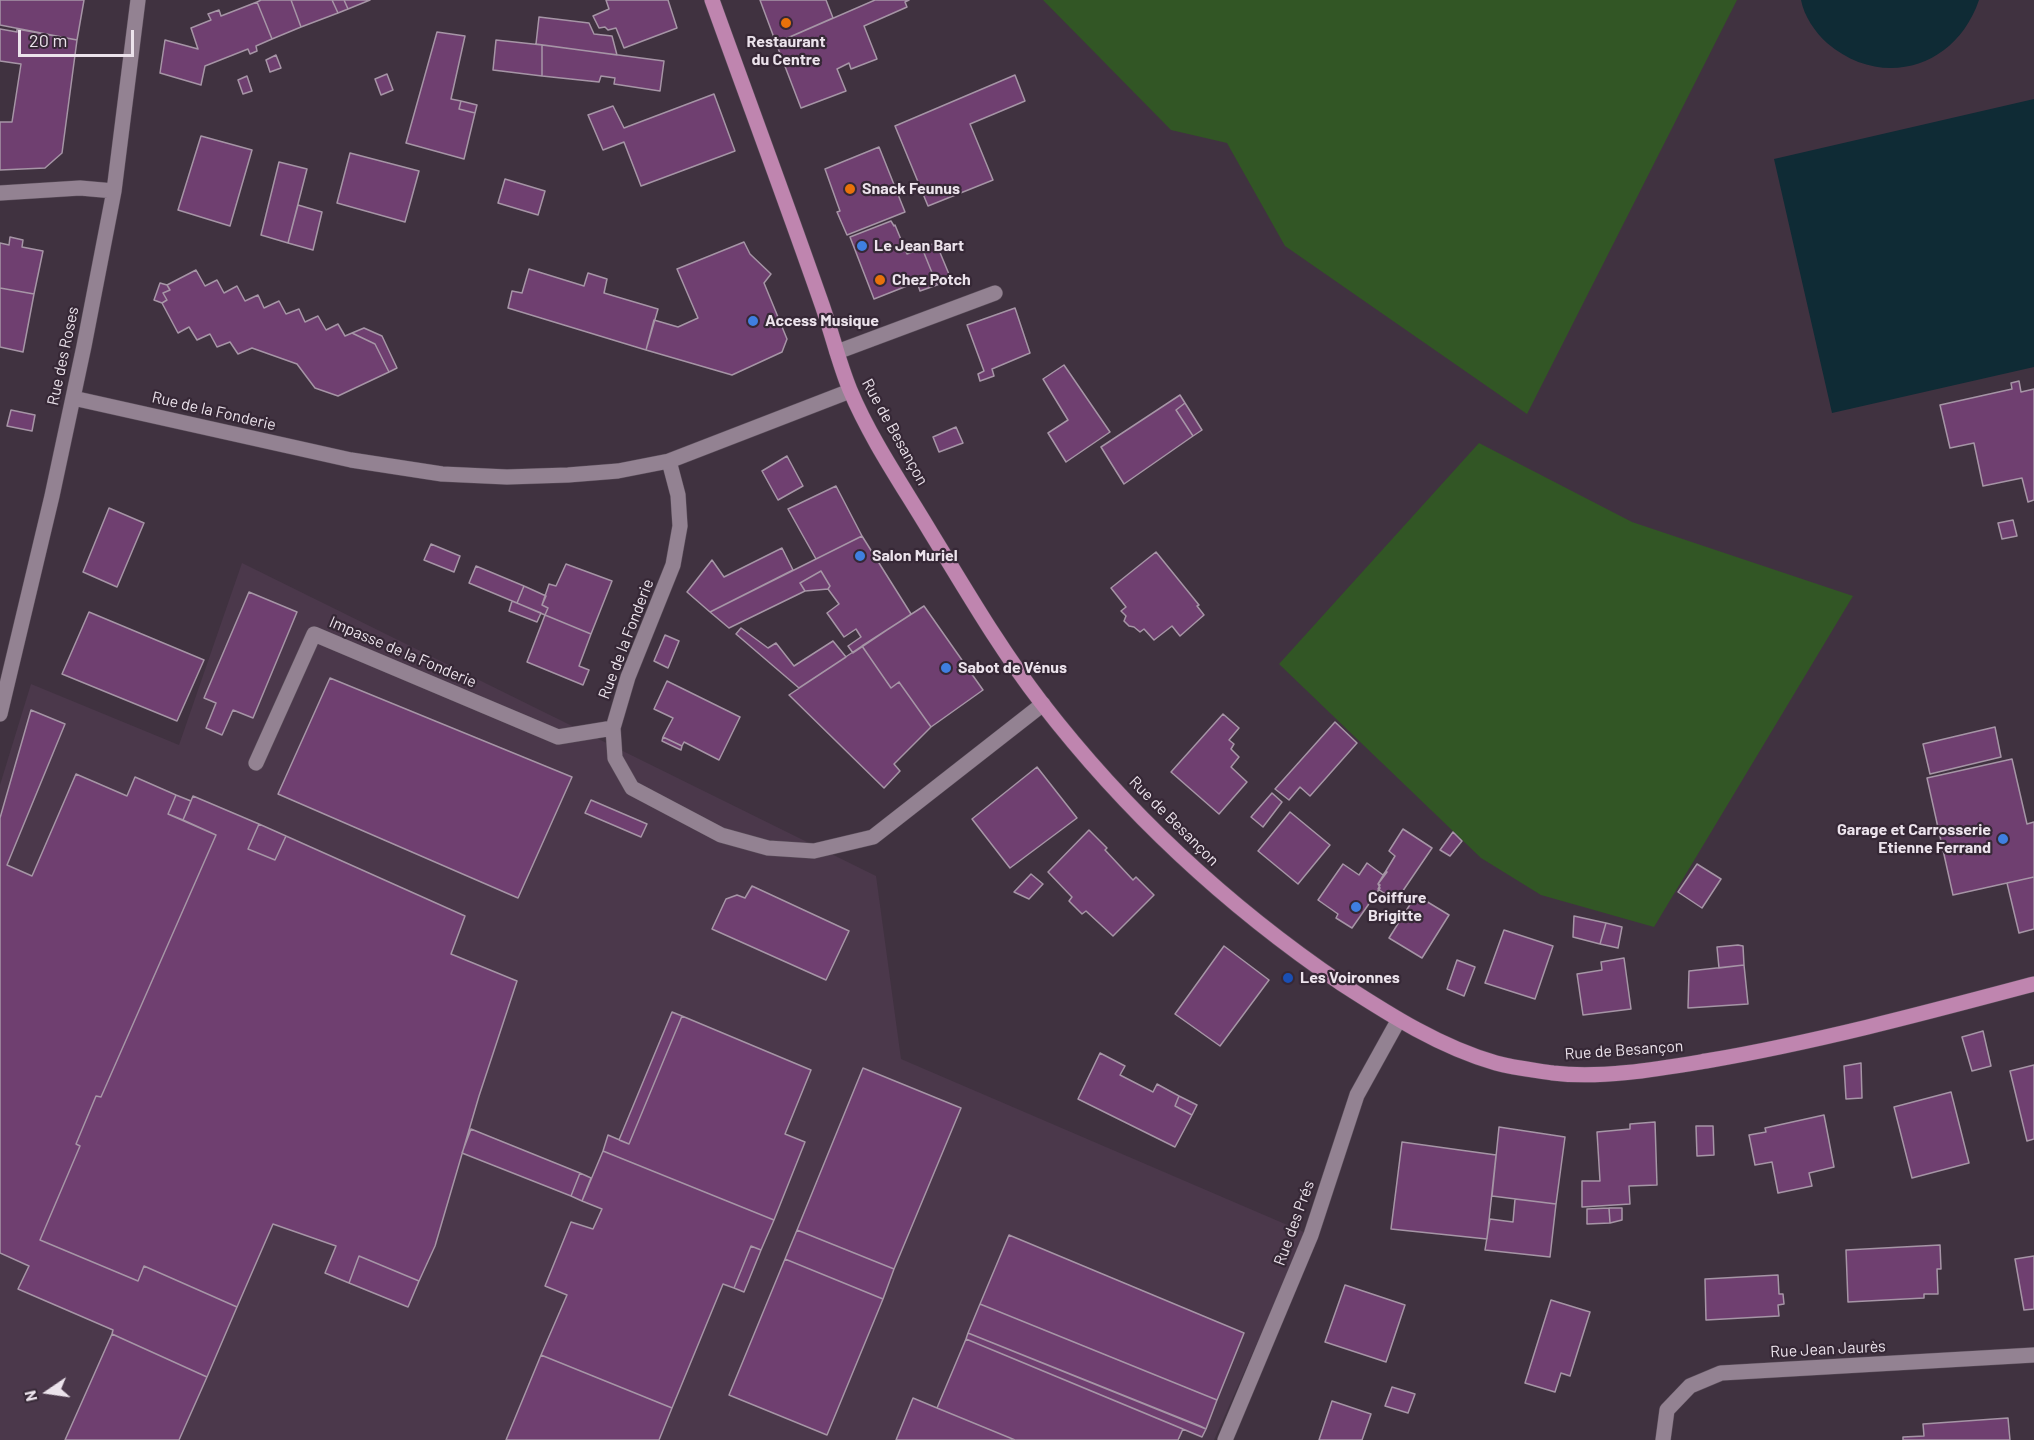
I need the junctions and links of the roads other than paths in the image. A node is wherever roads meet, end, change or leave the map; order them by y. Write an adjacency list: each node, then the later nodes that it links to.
1 (138, 0): 3 (street, Rue des Roses)
2 (712, 0): 6 (main road, Rue de Besançon)
3 (114, 191): 4 (street); 8 (street, Rue des Roses)
4 (0, 193)
5 (995, 292): 6 (street)
6 (837, 352): 7 (main road, Rue de Besançon)
7 (850, 391): 9 (street, Rue de la Fonderie); 10 (main road, Rue de Besançon)
8 (73, 398): 9 (street, Rue de la Fonderie); 11 (street, Rue des Roses)
9 (669, 461): 12 (street, Rue de la Fonderie)
10 (1043, 704): 12 (street, Rue de la Fonderie); 15 (main road, Rue de Besançon)
11 (0, 714)
12 (613, 728): 13 (street, Impasse de la Fonderie)
13 (256, 763)
14 (2034, 984): 15 (main road, Rue de Besançon)
15 (1398, 1021): 17 (street, Rue des Prés)
16 (2034, 1355): 18 (street, Rue Jean Jaurès)
17 (1225, 1440)
18 (1663, 1440)

